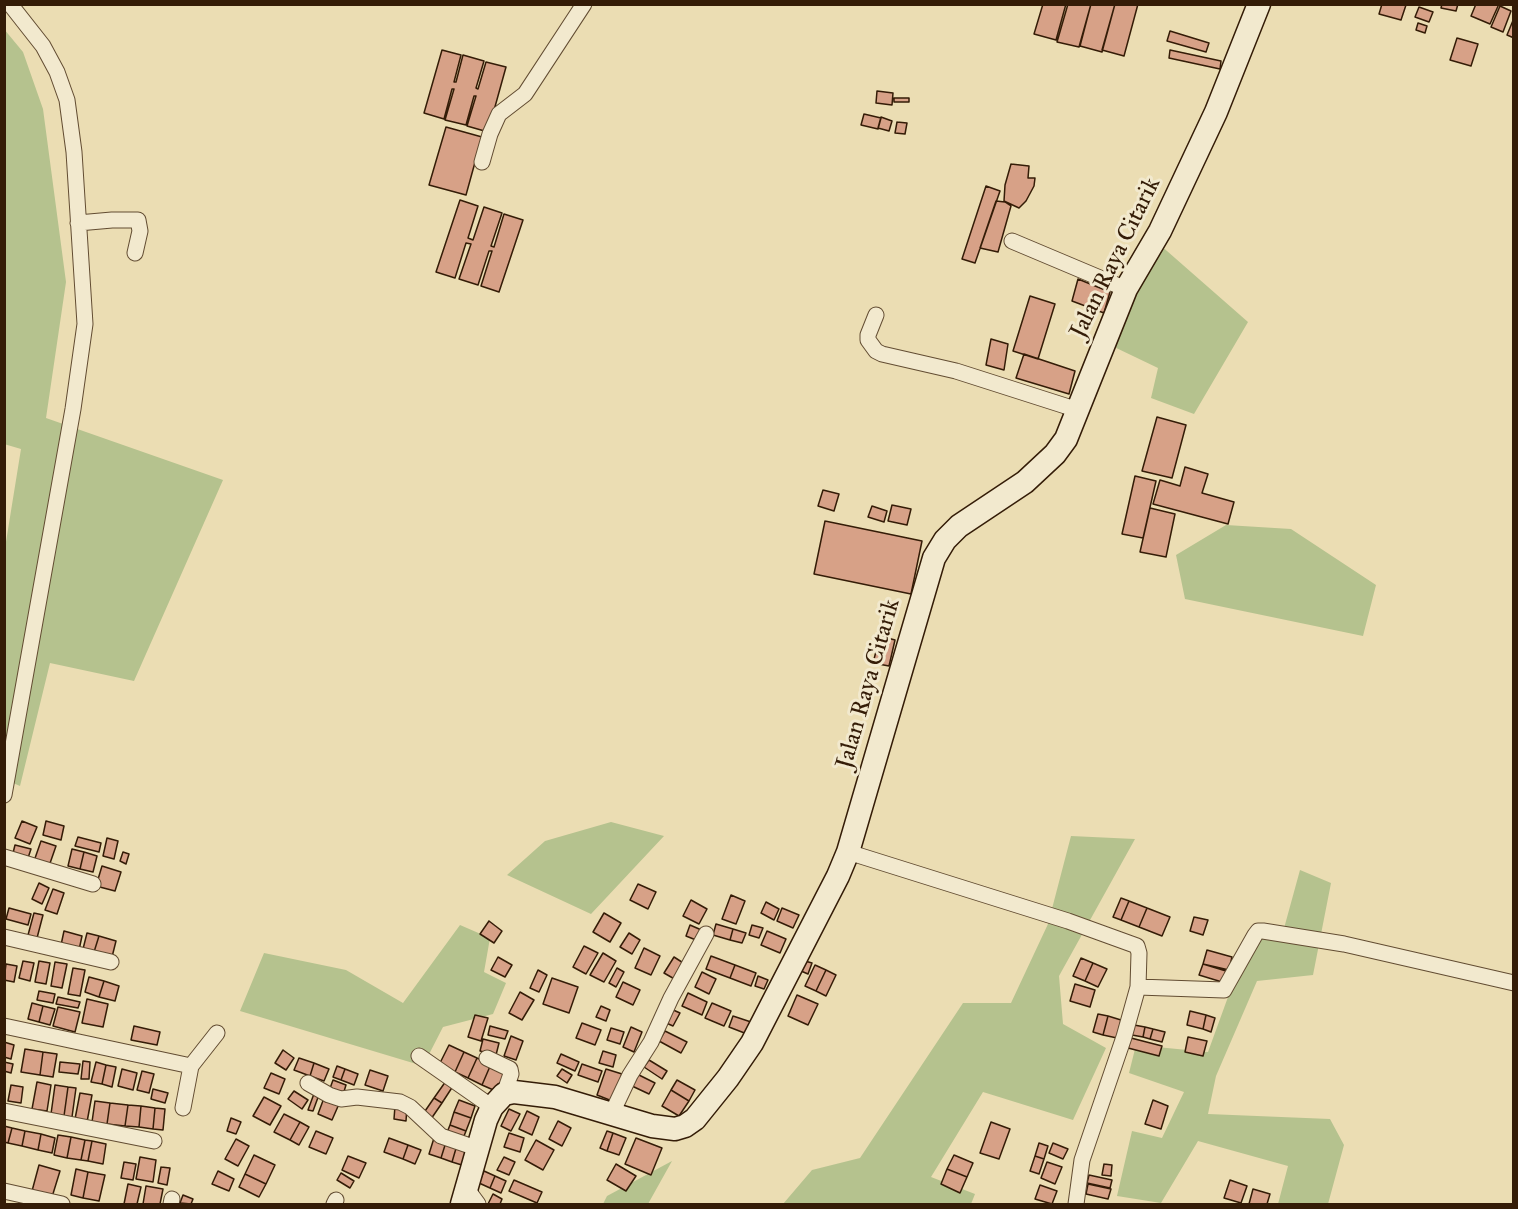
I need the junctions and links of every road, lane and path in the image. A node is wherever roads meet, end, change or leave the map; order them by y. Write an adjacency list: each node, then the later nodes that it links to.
1 (10, 4): 5 (street)
2 (584, 4): 4 (street)
3 (1259, 4): 8 (street, Jalan Raya Citarik)
4 (482, 162)
5 (78, 223): 7 (street); 11 (street)
6 (1012, 241): 8 (street)
7 (135, 253)
8 (1126, 289): 10 (street, Jalan Raya Citarik)
9 (876, 315): 10 (street)
10 (1078, 410): 12 (street, Jalan Raya Citarik)
11 (4, 795)
12 (848, 852): 19 (street); 29 (street, Jalan Raya Citarik)
13 (4, 858): 14 (street)
14 (93, 884)
15 (706, 934): 29 (street)
16 (4, 937): 17 (street)
17 (111, 962)
18 (1514, 983): 19 (street)
19 (1138, 987): 35 (street)
20 (4, 1026): 24 (street)
21 (217, 1033): 24 (street)
22 (419, 1056): 26 (street)
23 (487, 1058): 26 (street)
24 (191, 1066): 27 (street)
25 (308, 1083): 31 (street)
26 (498, 1101): 29 (street, Jalan Raya Citarik); 31 (street)
27 (183, 1108)
28 (4, 1111): 30 (street)
29 (612, 1113)
30 (154, 1141)
31 (479, 1149): 33 (street)
32 (4, 1191): 34 (street)
33 (469, 1199)
34 (62, 1204)
35 (1077, 1204)

